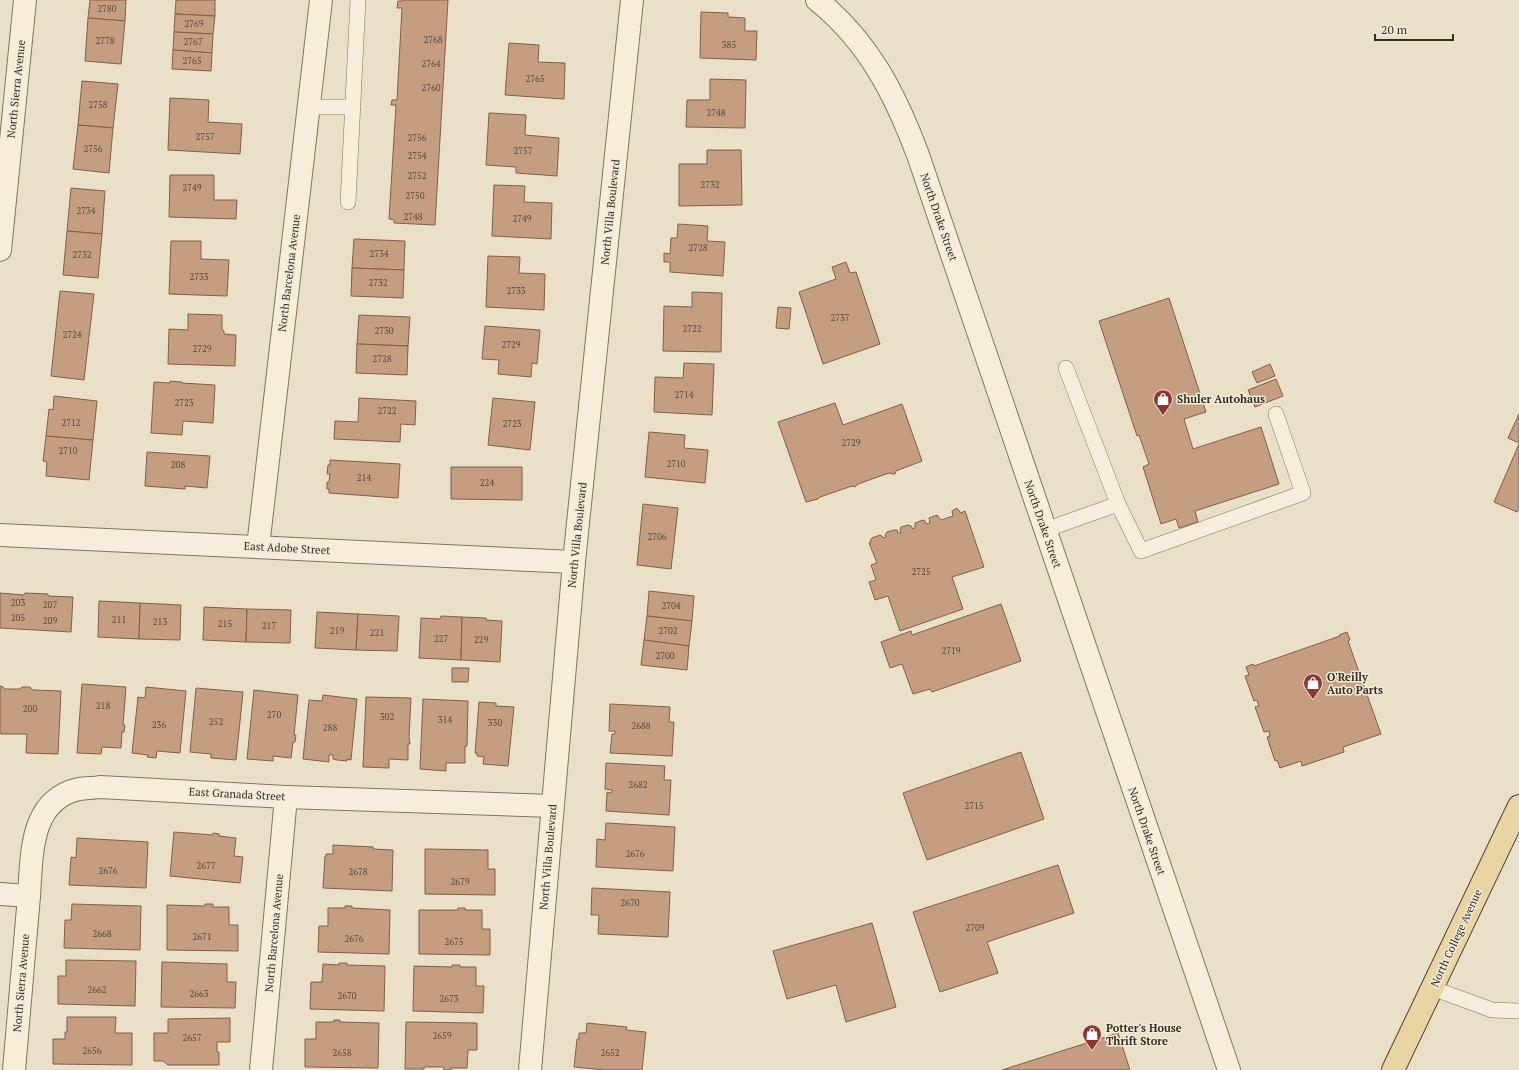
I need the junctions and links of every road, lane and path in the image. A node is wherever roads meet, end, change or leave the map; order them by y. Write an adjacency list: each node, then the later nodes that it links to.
1 (25, 0): 9 (street, North Sierra Avenue)
2 (321, 0): 6 (street, North Barcelona Avenue)
3 (358, 0): 7 (lane)
4 (632, 0): 16 (street, North Villa Boulevard)
5 (817, 0): 13 (street, North Drake Street)
6 (309, 107): 7 (lane); 15 (street, North Barcelona Avenue)
7 (353, 107): 8 (lane)
8 (348, 202)
9 (0, 250)
10 (1066, 368): 12 (lane)
11 (1276, 414): 12 (lane)
12 (1118, 504): 13 (lane)
13 (1045, 530): 27 (street, North Drake Street)
14 (0, 535): 15 (street, East Adobe Street)
15 (258, 547): 16 (street, East Adobe Street)
16 (574, 562): 18 (street, North Villa Boulevard)
17 (286, 797): 18 (street, East Granada Street); 21 (street, East Granada Street); 25 (street, North Barcelona Avenue)
18 (552, 806): 26 (street, North Villa Boulevard)
19 (1519, 806): 22 (main road, North College Avenue)
20 (0, 894): 21 (street)
21 (29, 896): 24 (street, North Sierra Avenue)
22 (1432, 988): 23 (lane); 28 (main road, North College Avenue)
23 (1519, 1011)
24 (14, 1070)
25 (262, 1070)
26 (530, 1070)
27 (1229, 1070)
28 (1393, 1070)

